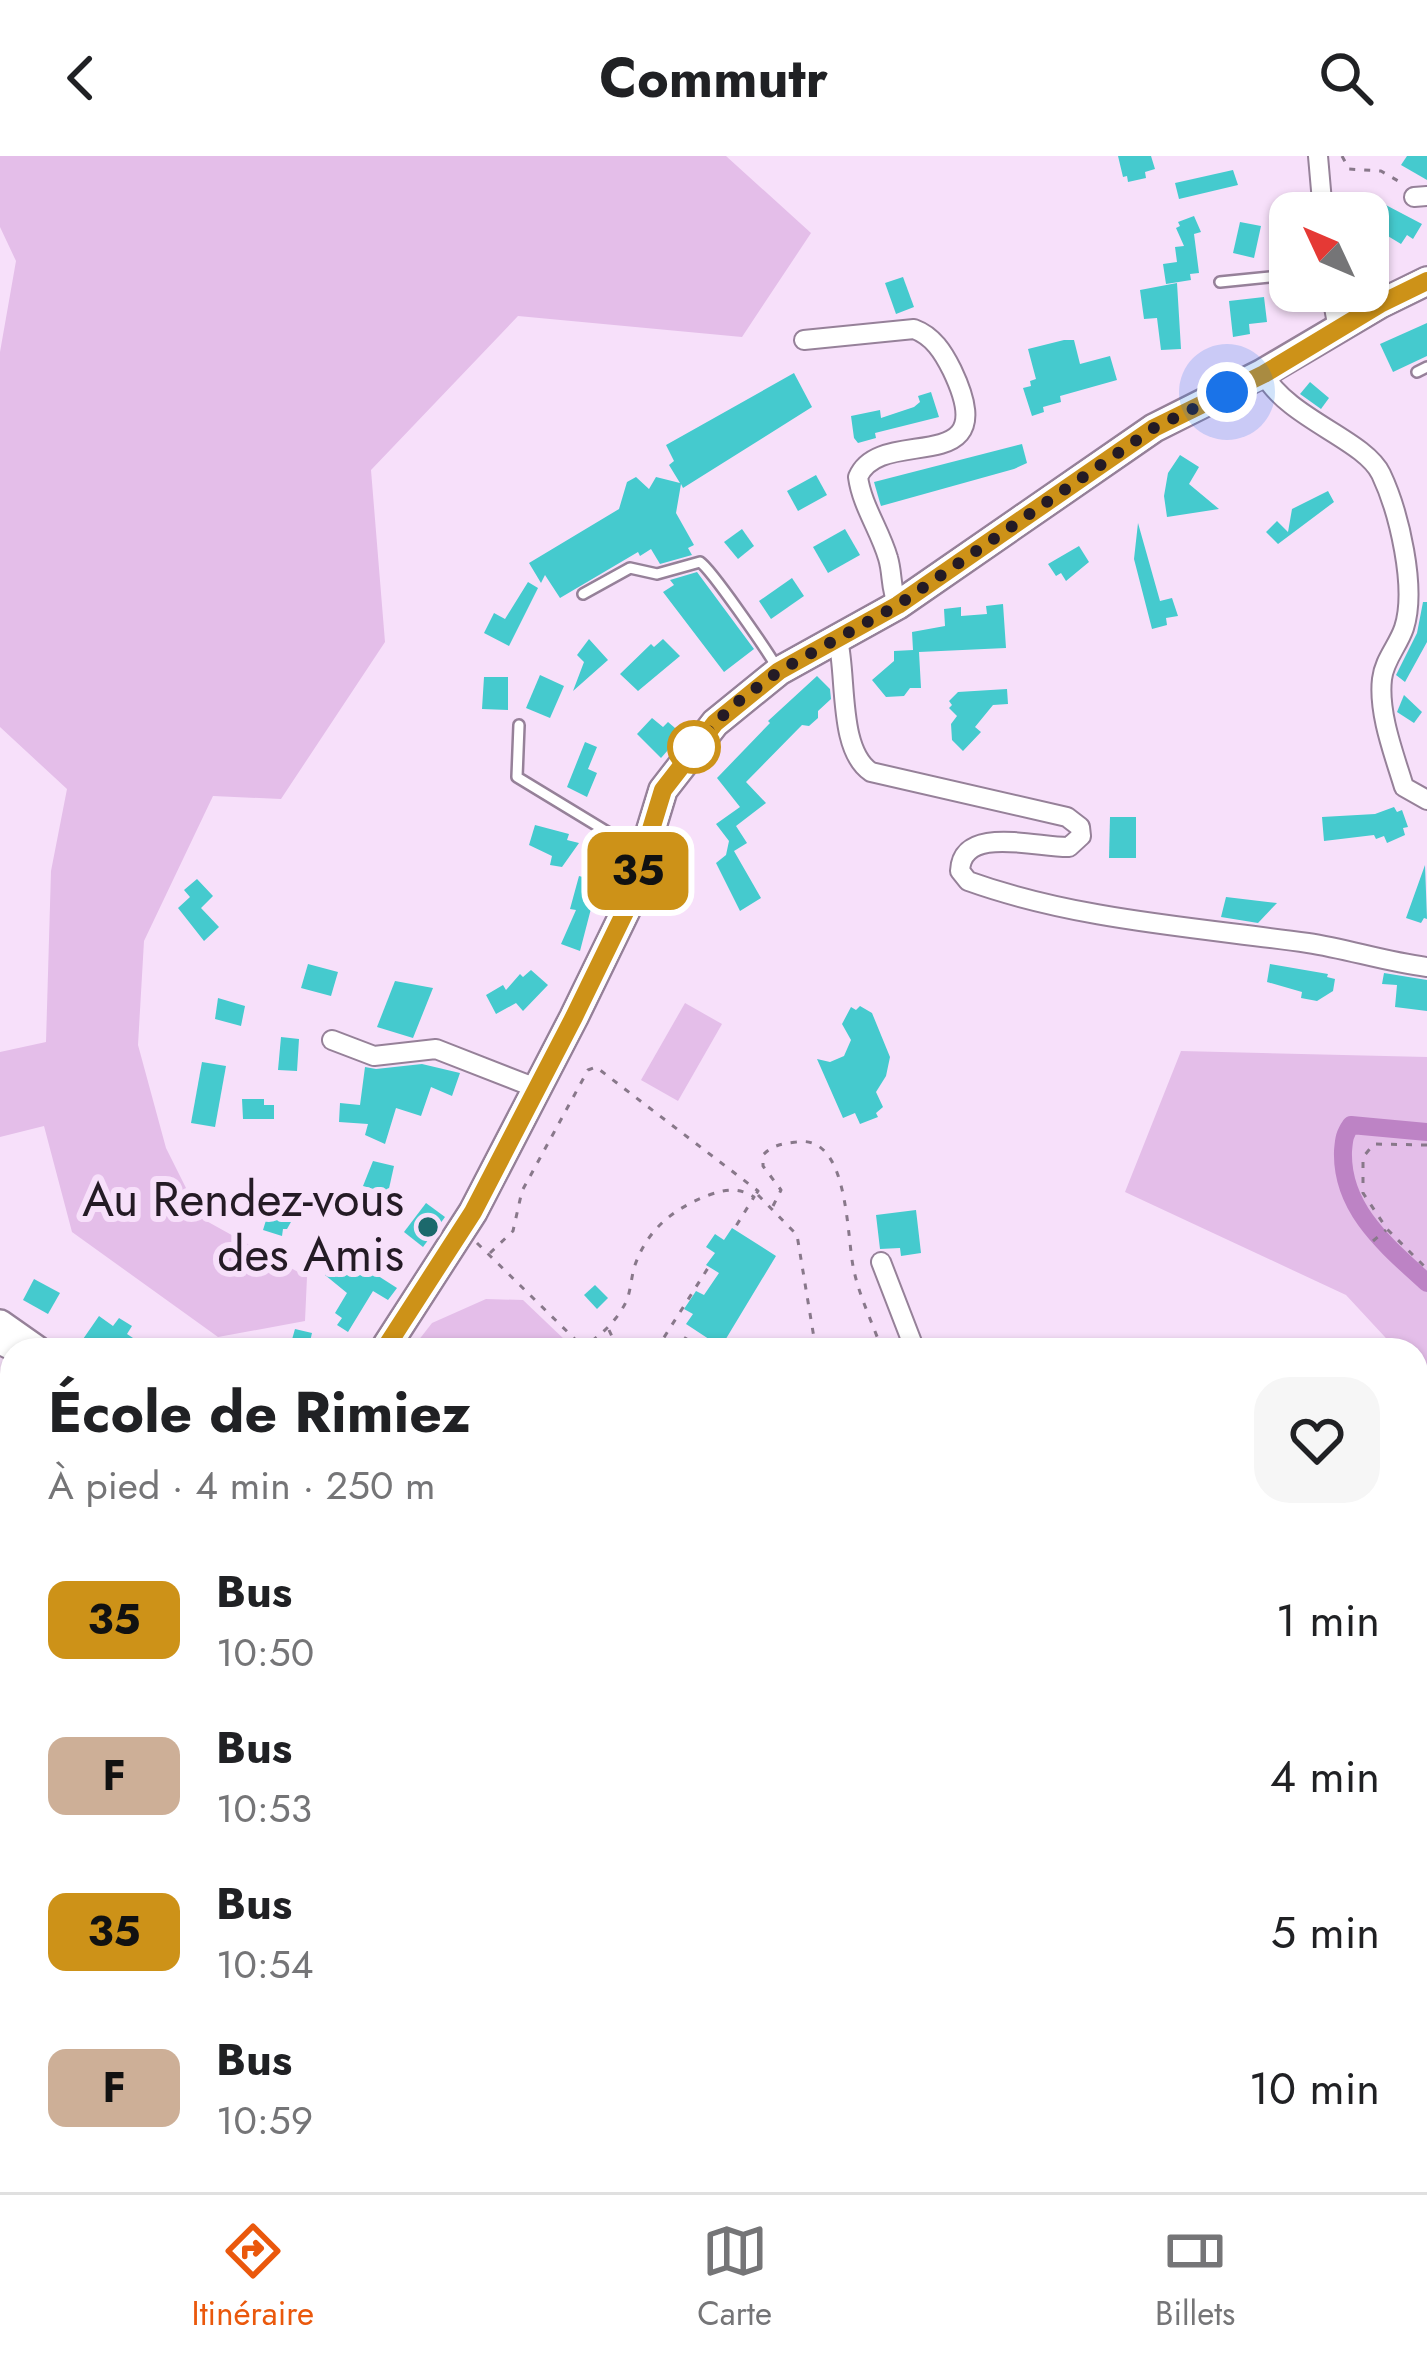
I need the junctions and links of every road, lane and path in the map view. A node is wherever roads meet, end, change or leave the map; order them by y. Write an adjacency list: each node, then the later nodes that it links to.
1 (1318, 156): 3 (street)
2 (1342, 156): 4 (path)
3 (1321, 192)
4 (1421, 197)
5 (1269, 277): 7 (lane)
6 (1427, 281): 9 (street)
7 (1220, 282)
8 (1335, 312): 9 (street)
9 (1338, 329): 11 (street)
10 (804, 340): 13 (street)
11 (1264, 374): 13 (street); 17 (street)
12 (583, 594): 15 (lane)
13 (898, 605): 14 (street)
14 (838, 640): 15 (street); 19 (street)
15 (779, 671): 18 (street)
16 (519, 725): 18 (lane)
17 (1427, 800)
18 (642, 853): 21 (street)
19 (1427, 967)
20 (332, 1040): 21 (street)
21 (536, 1088): 26 (street)
22 (1427, 1144): 27 (path)
23 (756, 1195): 24 (path); 25 (path); 29 (path); 33 (path)
24 (773, 1206): 39 (path); 40 (path)
25 (736, 1226)
26 (463, 1229): 29 (path); 34 (street)
27 (1385, 1231): 28 (path); 32 (path)
28 (1373, 1240)
29 (490, 1253): 35 (path)
30 (881, 1262): 41 (street)
31 (708, 1268): 38 (path)
32 (1427, 1269)
33 (609, 1329): 36 (path); 37 (path)
34 (392, 1338)
35 (572, 1338)
36 (597, 1338)
37 (613, 1338)
38 (662, 1338)
39 (814, 1338)
40 (878, 1338)
41 (910, 1338)

